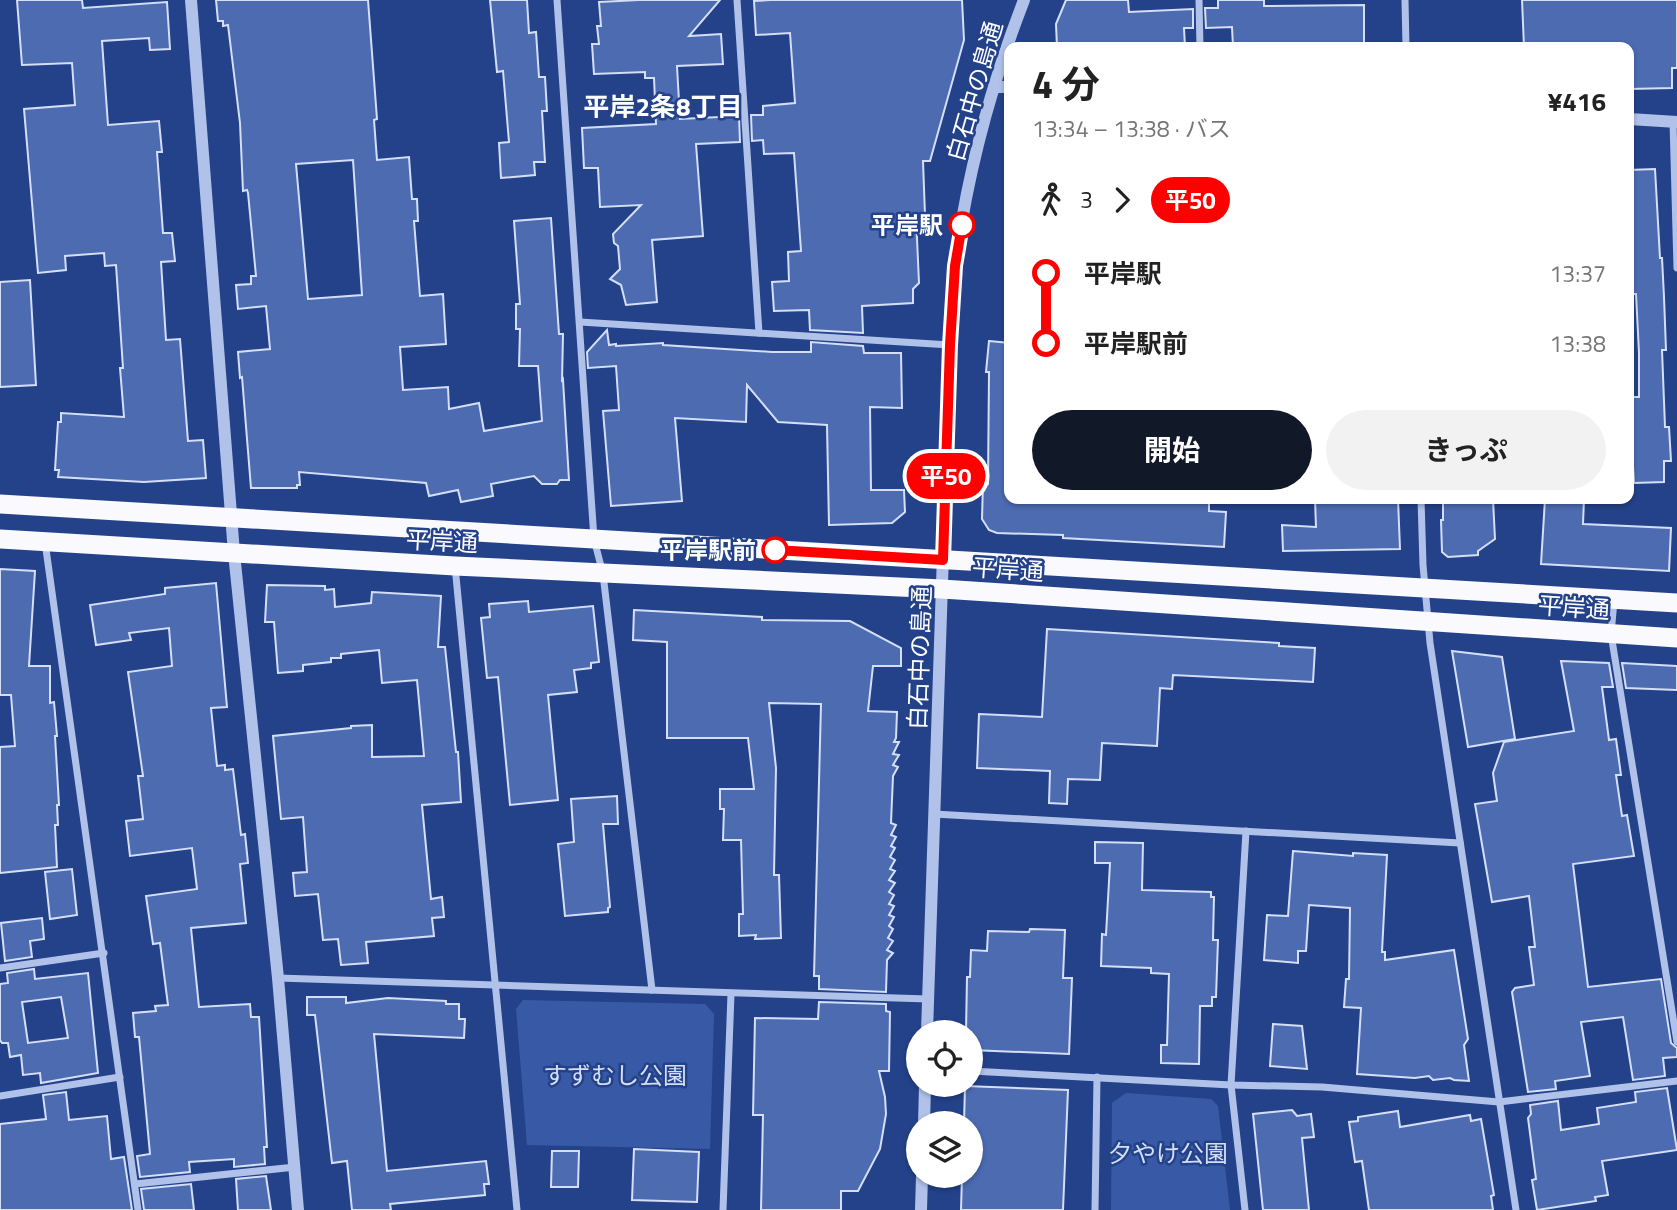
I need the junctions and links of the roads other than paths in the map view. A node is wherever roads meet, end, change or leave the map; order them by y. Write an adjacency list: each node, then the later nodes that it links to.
1 (191, 0): 21 (street)
2 (557, 0): 16 (street)
3 (737, 0): 17 (street)
4 (1024, 0): 7 (street, 白石中の島通)
5 (1199, 0): 8 (street)
6 (1405, 0): 9 (street)
7 (1009, 42)
8 (1200, 42)
9 (1406, 42)
10 (1004, 57): 11 (street, 白石中の島通)
11 (994, 86): 12 (street); 18 (street, 白石中の島通)
12 (1004, 87)
13 (1634, 119): 14 (street)
14 (1675, 122): 15 (street)
15 (1677, 268)
16 (580, 322): 17 (street); 23 (street)
17 (759, 333): 18 (street)
18 (950, 345): 26 (street, 白石中の島通)
19 (0, 504): 21 (highway, 平岸通)
20 (1421, 504): 29 (street)
21 (232, 518): 23 (highway, 平岸通); 25 (street)
22 (0, 539): 24 (highway, 平岸通)
23 (594, 539): 26 (highway, 平岸通); 28 (street)
24 (45, 541): 25 (highway, 平岸通); 39 (street)
25 (234, 553): 27 (highway, 平岸通); 41 (street)
26 (943, 560): 29 (highway, 平岸通); 30 (street, 白石中の島通)
27 (455, 566): 28 (highway, 平岸通); 42 (street)
28 (603, 574): 30 (highway, 平岸通); 43 (street)
29 (1424, 587): 31 (highway, 平岸通); 33 (street)
30 (942, 589): 33 (highway, 平岸通); 36 (street, 白石中の島通)
31 (1614, 600): 32 (highway, 平岸通); 34 (street)
32 (1677, 603)
33 (1429, 623): 34 (highway, 平岸通); 38 (street)
34 (1611, 634): 35 (highway, 平岸通); 47 (street)
35 (1677, 638)
36 (934, 814): 37 (street); 45 (street, 白石中の島通)
37 (1246, 831): 38 (street); 52 (street)
38 (1460, 843): 54 (street)
39 (104, 953): 40 (street); 49 (street)
40 (0, 968)
41 (278, 978): 42 (street); 55 (street)
42 (496, 985): 43 (street); 60 (street)
43 (652, 990): 44 (street)
44 (731, 994): 45 (street); 61 (street)
45 (928, 999): 46 (street, 白石中の島通)
46 (927, 1020)
47 (1677, 1042)
48 (983, 1072): 50 (street)
49 (120, 1077): 53 (street); 56 (street)
50 (1097, 1077): 52 (street); 63 (street)
51 (1677, 1081): 54 (street)
52 (1231, 1085): 54 (street); 64 (street)
53 (0, 1096)
54 (1499, 1102): 65 (street)
55 (295, 1167): 56 (street); 59 (street)
56 (135, 1184): 58 (street)
57 (922, 1188): 62 (street)
58 (138, 1210)
59 (298, 1210)
60 (517, 1210)
61 (723, 1210)
62 (921, 1210)
63 (1095, 1210)
64 (1245, 1210)
65 (1516, 1210)

